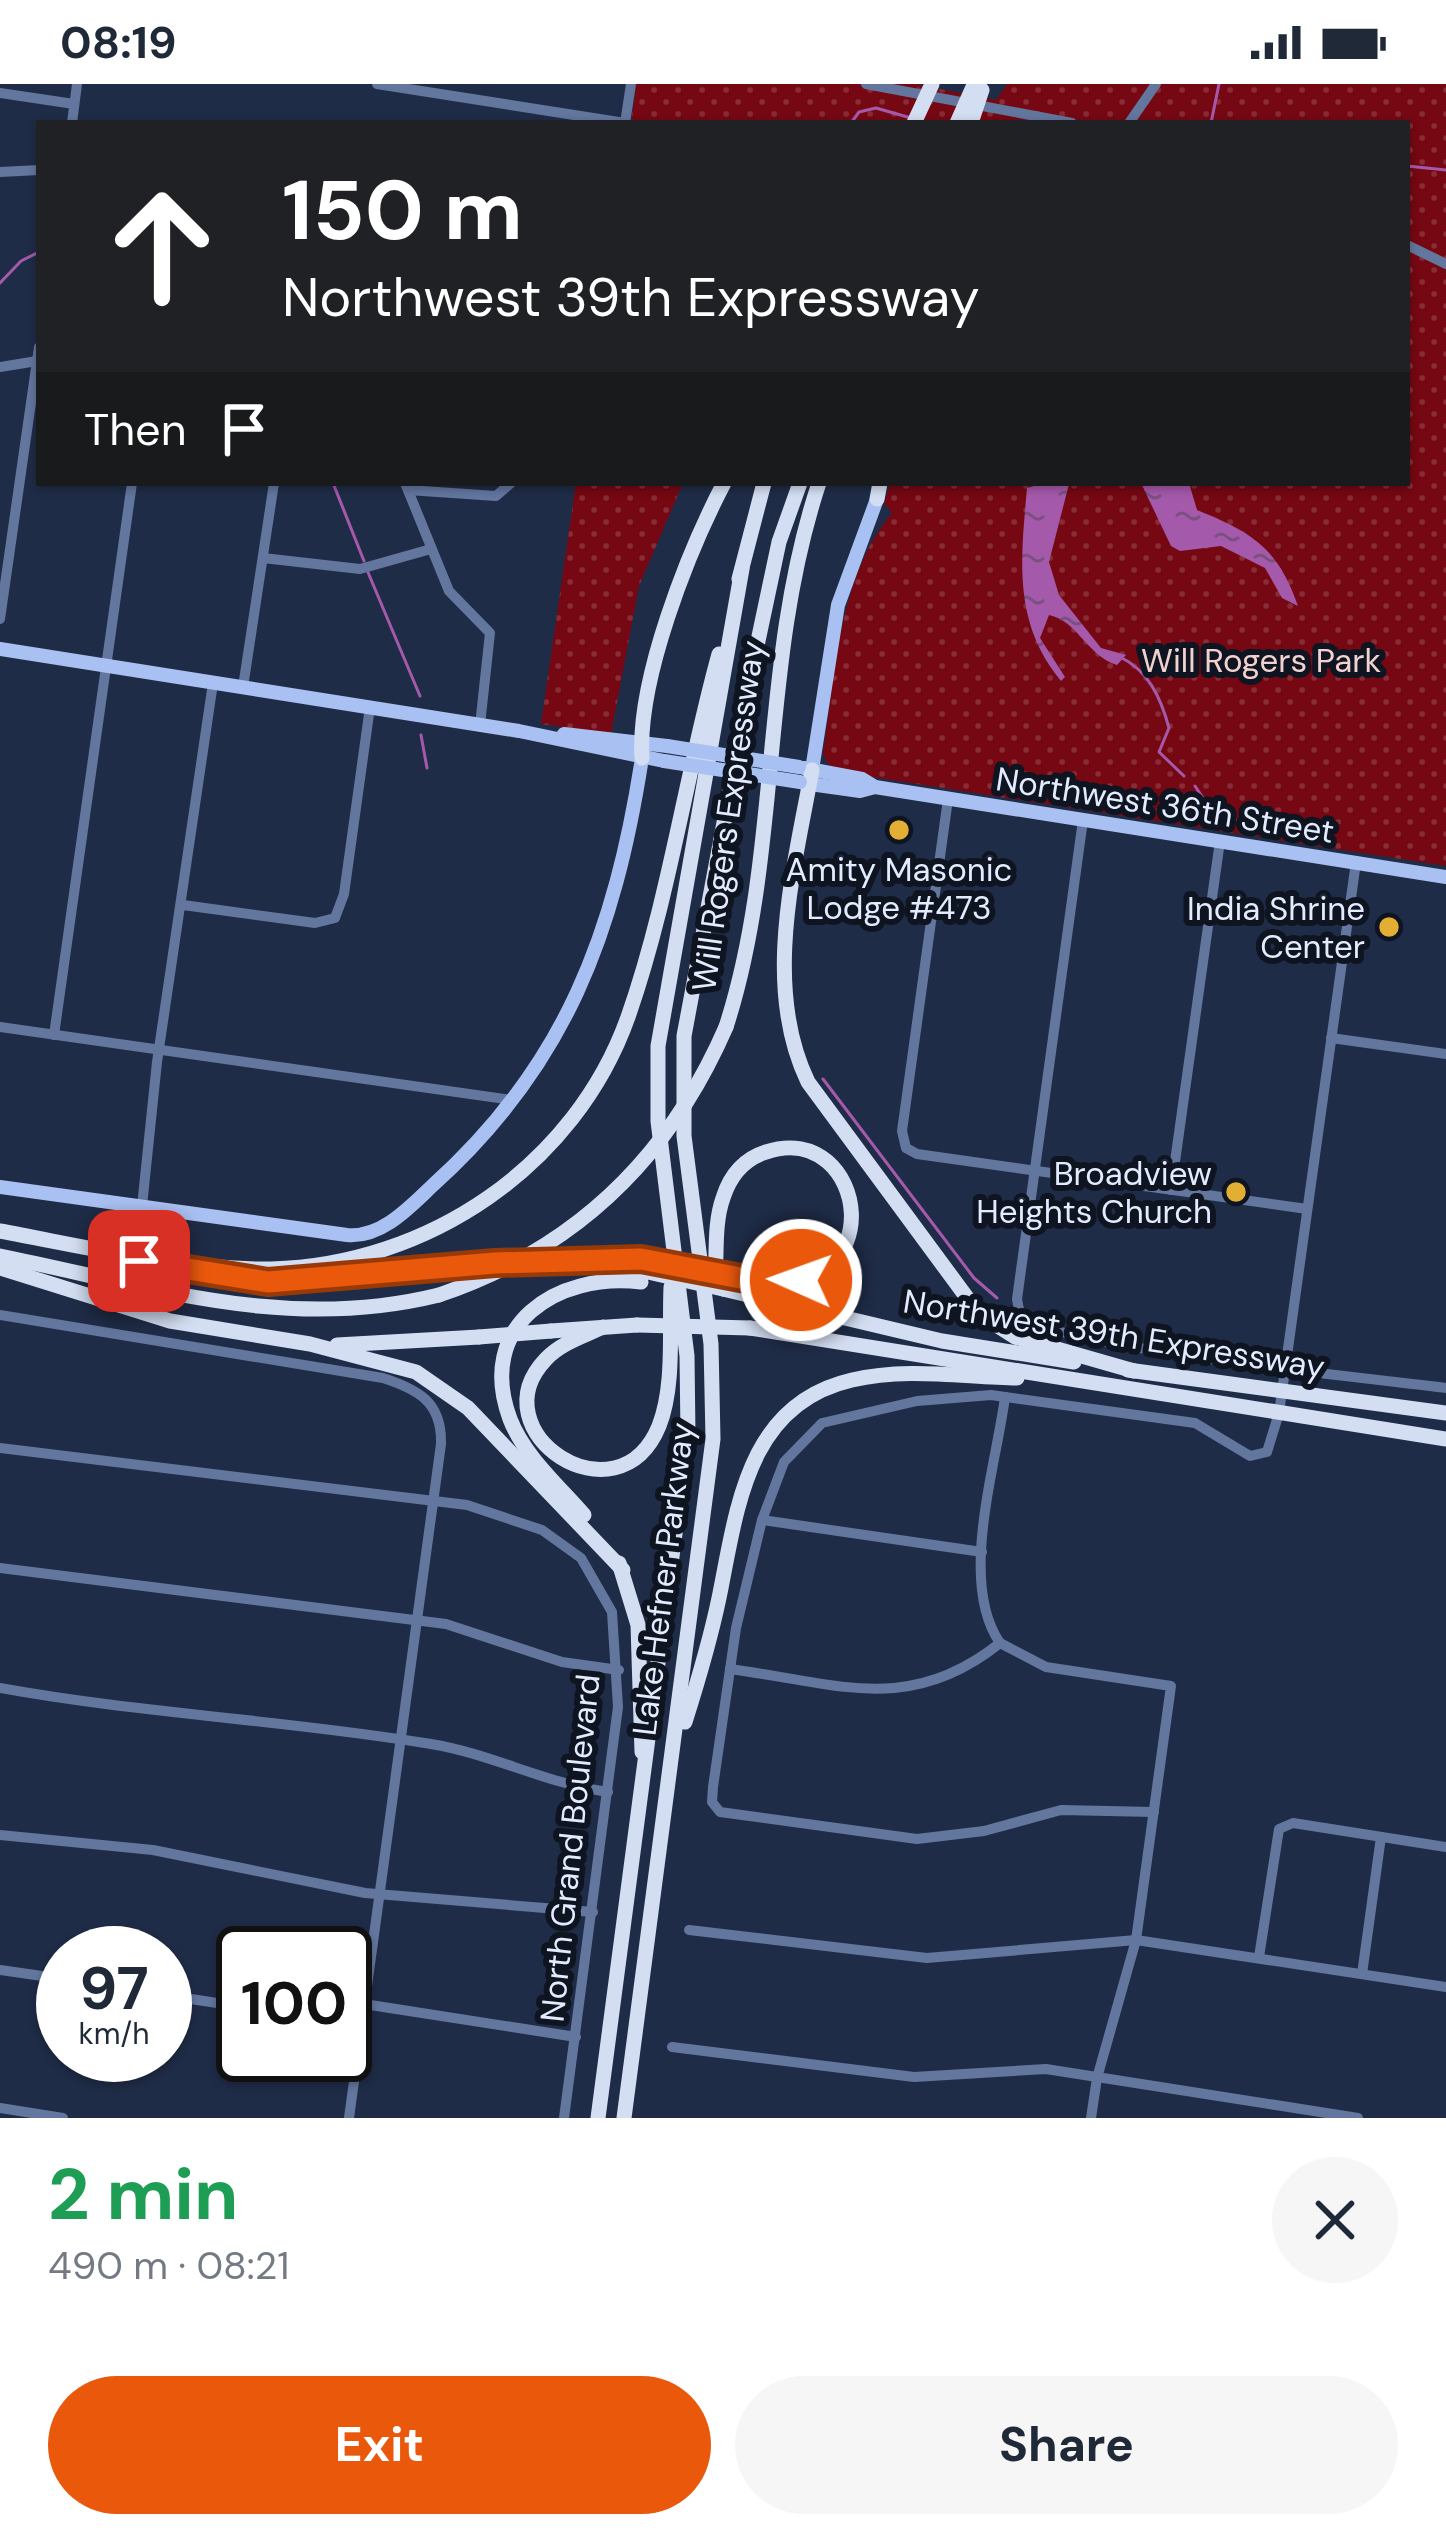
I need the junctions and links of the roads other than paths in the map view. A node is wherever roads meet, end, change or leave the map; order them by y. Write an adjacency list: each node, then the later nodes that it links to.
1 (77, 84): 9 (street)
2 (376, 84): 11 (street)
3 (631, 84): 12 (street)
4 (866, 84): 16 (street)
5 (932, 84): 13 (highway, bridge)
6 (1156, 84): 17 (street)
7 (979, 86): 14 (highway, bridge); 15 (highway, bridge)
8 (0, 93): 9 (street)
9 (74, 104): 10 (street)
10 (72, 120)
11 (607, 120)
12 (626, 120)
13 (915, 120)
14 (959, 120)
15 (972, 120)
16 (1056, 120)
17 (1131, 120)
18 (36, 170): 19 (street)
19 (0, 172)
20 (1410, 246): 21 (street)
21 (1446, 264)
22 (36, 361): 23 (street)
23 (0, 367)
24 (36, 367): 37 (street)
25 (132, 486): 40 (street)
26 (274, 486): 35 (street)
27 (509, 486): 32 (street)
28 (723, 486): 45 (highway)
29 (763, 486): 36 (highway, Will Rogers Expressway)
30 (799, 486): 74 (highway, Lake Hefner Parkway)
31 (818, 486): 67 (highway, Will Rogers Expressway, bridge)
32 (406, 487): 34 (street)
33 (882, 488): 46 (main road)
34 (431, 549): 35 (street); 44 (street)
35 (263, 558): 42 (street)
36 (742, 569): 65 (highway, Will Rogers Expressway); 66 (highway, Lake Hefner Parkway)
37 (4, 570): 38 (street)
38 (0, 619)
39 (0, 649): 40 (main road, Northwest 36th Street)
40 (106, 665): 41 (main road, Northwest 36th Street); 54 (street)
41 (213, 682): 42 (main road, Northwest 36th Street); 52 (street)
42 (243, 687): 43 (main road, Northwest 36th Street)
43 (370, 707): 44 (main road, Northwest 36th Street); 52 (street)
44 (480, 724): 45 (main road, Northwest 36th Street)
45 (641, 750): 46 (main road, Northwest 36th Street, bridge); 58 (main road)
46 (805, 776): 47 (main road, Northwest 36th Street); 76 (highway)
47 (948, 799): 48 (main road, Northwest 36th Street); 59 (street)
48 (1083, 820): 49 (main road, Northwest 36th Street); 59 (street)
49 (1220, 841): 50 (main road, Northwest 36th Street); 61 (street)
50 (1356, 862): 51 (main road, Northwest 36th Street); 55 (street)
51 (1446, 877)
52 (183, 905): 56 (street)
53 (0, 1028): 54 (street)
54 (53, 1035): 56 (street)
55 (1331, 1038): 57 (street); 63 (street)
56 (160, 1050): 58 (street); 62 (street)
57 (1446, 1054)
58 (512, 1100): 62 (main road)
59 (1036, 1172): 61 (street); 75 (street)
60 (0, 1187): 62 (main road)
61 (1171, 1190): 63 (street)
62 (142, 1206)
63 (1307, 1209): 75 (street)
64 (0, 1231): 65 (highway, Will Rogers Expressway)
65 (64, 1243): 68 (highway)
66 (673, 1248): 72 (highway); 97 (highway, Lake Hefner Parkway)
67 (0, 1256)
68 (640, 1270): 70 (highway, bridge); 70 (highway, Northwest 39th Expressway, bridge); 89 (highway)
69 (0, 1272): 73 (highway)
70 (748, 1287): 74 (highway); 76 (highway, Northwest 39th Expressway)
71 (0, 1315): 85 (street)
72 (603, 1327): 73 (highway, Northwest 39th Expressway, bridge); 77 (highway, Northwest 39th Expressway, bridge)
73 (310, 1344): 89 (highway)
74 (711, 1344): 96 (highway, Lake Hefner Parkway)
75 (1286, 1366): 78 (street); 79 (street)
76 (1134, 1371): 79 (highway, Northwest 39th Expressway)
77 (1076, 1380): 82 (highway, Northwest 39th Expressway); 96 (highway)
78 (1446, 1388)
79 (1282, 1392): 81 (highway, Northwest 39th Expressway); 82 (street)
80 (1005, 1397): 82 (street); 86 (street); 87 (street)
81 (1446, 1412)
82 (1279, 1413): 83 (highway, Northwest 39th Expressway)
83 (1446, 1438)
84 (0, 1448): 85 (street)
85 (433, 1500): 90 (street); 93 (street, North Grand Boulevard)
86 (762, 1520): 87 (street); 92 (street)
87 (982, 1552): 91 (street)
88 (0, 1568): 90 (street)
89 (622, 1570): 97 (highway)
90 (416, 1620): 93 (street); 95 (street)
91 (1000, 1642): 92 (street); 99 (street)
92 (730, 1669): 99 (street)
93 (619, 1670): 98 (street, North Grand Boulevard)
94 (0, 1688): 95 (street)
95 (400, 1740): 98 (street); 104 (street)
96 (671, 1765): 124 (highway, Lake Hefner Parkway)
97 (644, 1778): 123 (highway, Lake Hefner Parkway)
98 (608, 1792): 105 (street, North Grand Boulevard)
99 (1154, 1812): 107 (street)
100 (1, 1835): 103 (street); 104 (street)
101 (1381, 1837): 102 (street); 109 (street); 111 (street)
102 (1446, 1847)
103 (0, 1850)
104 (379, 1894): 105 (street); 108 (street)
105 (593, 1912): 115 (street, North Grand Boulevard)
106 (689, 1930): 107 (street)
107 (1136, 1940): 109 (street); 117 (street)
108 (372, 1946)
109 (1259, 1957): 111 (street)
110 (0, 1970): 112 (street)
111 (1362, 1974): 113 (street)
112 (36, 1975)
113 (1446, 1987)
114 (372, 2006): 115 (street)
115 (576, 2037): 122 (street, North Grand Boulevard)
116 (672, 2047): 117 (street)
117 (1096, 2078): 125 (street); 126 (street)
118 (354, 2082): 121 (street)
119 (0, 2108): 120 (street)
120 (60, 2118)
121 (349, 2118)
122 (564, 2118)
123 (598, 2118)
124 (623, 2118)
125 (1091, 2118)
126 (1358, 2118)

